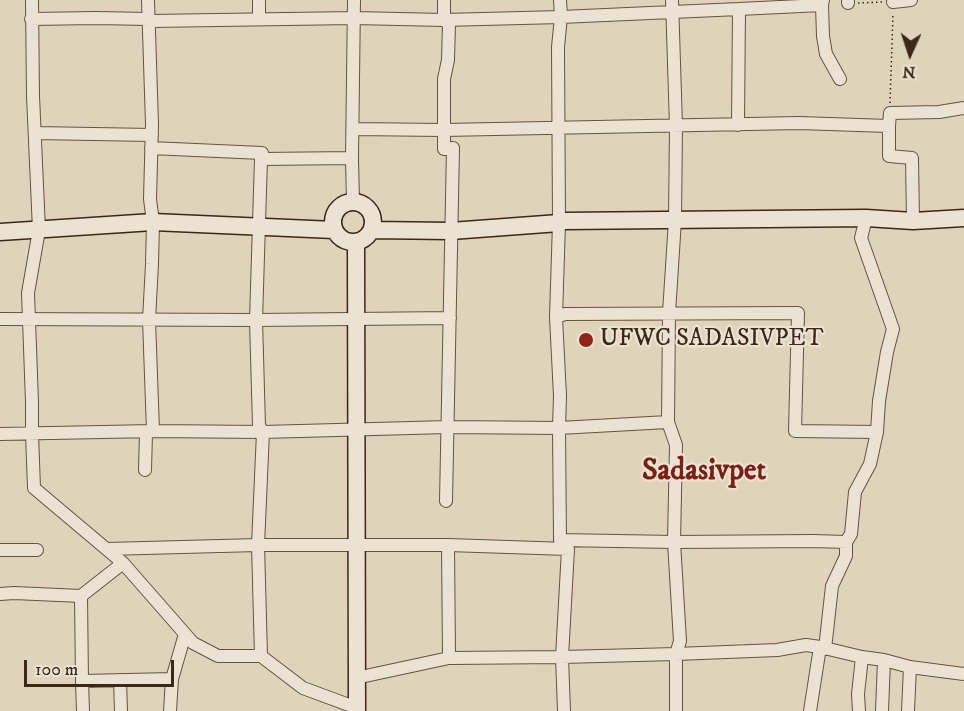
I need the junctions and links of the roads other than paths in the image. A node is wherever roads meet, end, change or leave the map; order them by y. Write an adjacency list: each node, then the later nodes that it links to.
1 (32, 0): 14 (street)
2 (148, 0): 16 (street)
3 (259, 0): 15 (street)
4 (354, 0): 13 (street)
5 (444, 0): 17 (street)
6 (560, 0): 12 (street)
7 (911, 0): 8 (street)
8 (893, 2)
9 (823, 3): 11 (street); 18 (street)
10 (672, 6): 11 (street); 12 (street); 21 (street)
11 (739, 9): 20 (street)
12 (561, 17): 17 (street); 23 (street)
13 (354, 18): 15 (street); 17 (street); 24 (street)
14 (31, 19): 16 (street); 26 (street)
15 (259, 19): 16 (street)
16 (149, 20): 27 (street)
17 (444, 20): 25 (street)
18 (840, 78)
19 (964, 108): 22 (street)
20 (738, 125): 21 (street); 22 (street)
21 (676, 126): 23 (street); 33 (street)
22 (889, 126): 34 (street)
23 (559, 128): 25 (street); 36 (street)
24 (353, 129): 25 (street); 28 (street)
25 (444, 130): 41 (street)
26 (35, 133): 27 (street); 38 (street)
27 (152, 142): 29 (street); 35 (street)
28 (352, 158): 29 (street); 30 (street)
29 (261, 159): 37 (street)
30 (353, 202): 39 (main road); 40 (main road)
31 (866, 218): 33 (main road); 34 (main road); 58 (street)
32 (964, 218): 34 (main road)
33 (675, 220): 36 (main road); 44 (street)
34 (913, 221)
35 (153, 222): 37 (main road); 38 (main road); 50 (street)
36 (559, 223): 41 (main road); 46 (street)
37 (258, 227): 39 (main road); 51 (street)
38 (39, 230): 42 (main road); 49 (street)
39 (334, 230): 43 (main road)
40 (372, 230): 41 (main road); 43 (main road)
41 (452, 231): 45 (street)
42 (0, 232)
43 (356, 243): 48 (main road)
44 (669, 313): 46 (street); 52 (street); 58 (street)
45 (450, 318): 48 (street); 53 (street)
46 (556, 318): 54 (street)
47 (0, 319): 49 (street)
48 (356, 319): 51 (street); 55 (main road)
49 (29, 320): 50 (street); 60 (street)
50 (149, 320): 51 (street); 56 (street)
51 (256, 320): 57 (street)
52 (668, 422): 54 (street); 63 (street)
53 (448, 427): 54 (street); 55 (street); 62 (street)
54 (559, 428): 68 (street)
55 (356, 429): 57 (street); 65 (main road)
56 (153, 431): 57 (street); 60 (street); 61 (street)
57 (262, 432): 66 (street)
58 (877, 432): 64 (street)
59 (0, 434): 60 (street)
60 (32, 434): 69 (street)
61 (145, 470)
62 (446, 501)
63 (674, 542): 64 (street); 68 (street); 77 (street)
64 (846, 542): 76 (street)
65 (356, 544): 66 (street); 67 (street); 85 (main road)
66 (258, 545): 69 (street); 78 (street)
67 (448, 545): 68 (street); 81 (street)
68 (564, 545): 79 (street)
69 (107, 549): 72 (street)
70 (0, 550): 71 (street)
71 (37, 550)
72 (123, 563): 74 (street); 75 (street)
73 (0, 594): 74 (street)
74 (81, 597): 88 (street)
75 (185, 634): 78 (street); 86 (street)
76 (822, 648): 77 (street); 80 (street); 95 (street)
77 (676, 654): 79 (street); 94 (street)
78 (261, 656): 89 (street)
79 (562, 657): 81 (street); 93 (street)
80 (862, 657): 82 (street); 96 (street)
81 (449, 658): 85 (street)
82 (884, 660): 83 (street); 97 (street)
83 (910, 668): 84 (street); 98 (street)
84 (964, 674)
85 (356, 678): 89 (main road)
86 (172, 679): 87 (street); 92 (street)
87 (120, 680): 88 (street); 91 (street)
88 (82, 681): 90 (street)
89 (357, 709)
90 (83, 711)
91 (121, 711)
92 (170, 711)
93 (564, 711)
94 (676, 711)
95 (810, 711)
96 (859, 711)
97 (882, 711)
98 (908, 711)

